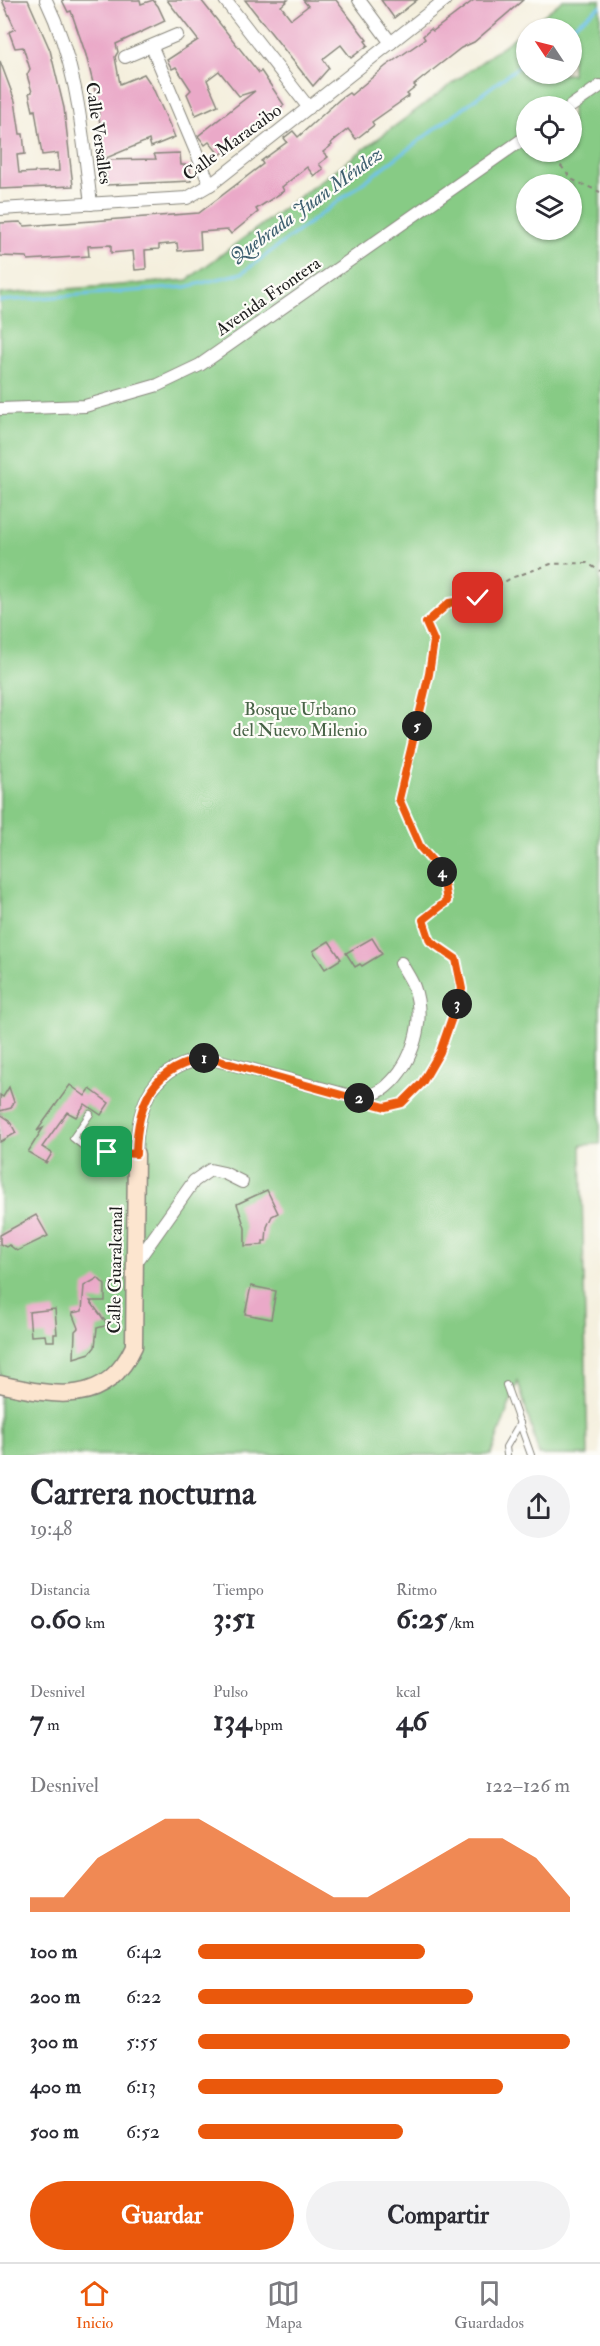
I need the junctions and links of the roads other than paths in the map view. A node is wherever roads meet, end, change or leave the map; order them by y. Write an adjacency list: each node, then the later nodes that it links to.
1 (45, 0): 14 (street, Calle Versalles)
2 (225, 0): 11 (street)
3 (359, 0): 6 (street)
4 (445, 0): 6 (street, Calle Maracaibo)
5 (177, 35): 7 (street)
6 (391, 43): 11 (street, Calle Maracaibo)
7 (152, 47): 8 (street); 13 (street)
8 (124, 57)
9 (600, 86): 10 (street)
10 (582, 98)
11 (309, 108): 13 (street, Calle Maracaibo)
12 (516, 144): 16 (street, Avenida Frontera)
13 (210, 185): 14 (street, Calle Maracaibo)
14 (90, 204): 15 (street, Calle Maracaibo)
15 (0, 209)
16 (0, 409)
17 (401, 963): 19 (street, Calle Guaralcanal)
18 (90, 1114): 19 (lane)
19 (136, 1154): 21 (street, Calle Guaralcanal)
20 (242, 1182): 21 (street)
21 (135, 1264): 22 (street, Calle Guaralcanal)
22 (0, 1384)
23 (507, 1385): 24 (lane)
24 (520, 1423): 25 (lane); 26 (lane)
25 (507, 1455)
26 (531, 1455)

